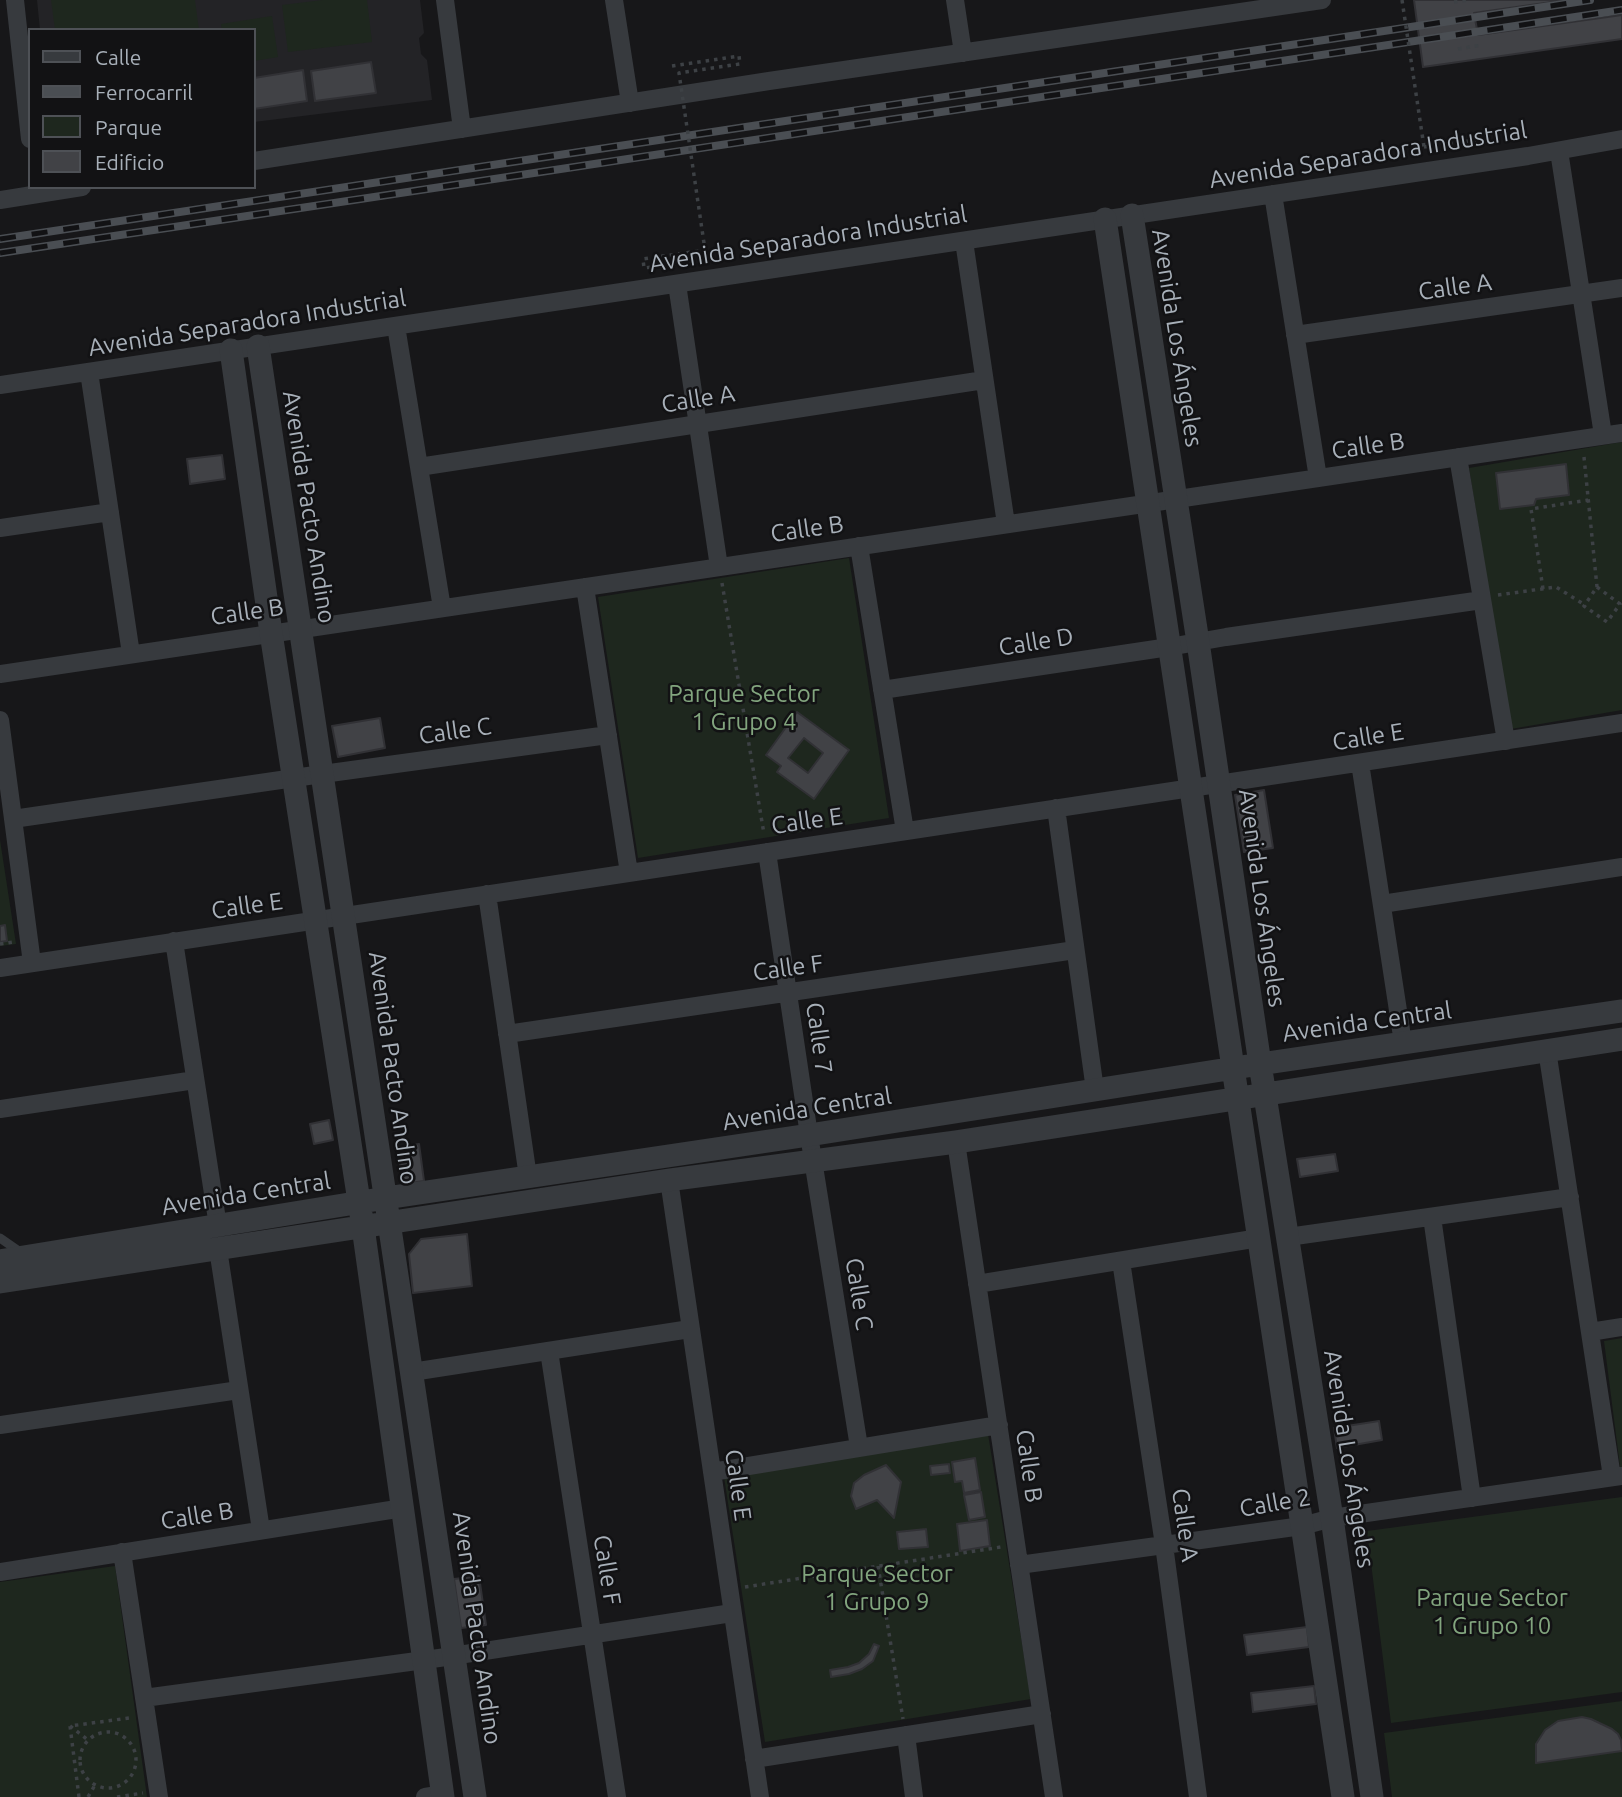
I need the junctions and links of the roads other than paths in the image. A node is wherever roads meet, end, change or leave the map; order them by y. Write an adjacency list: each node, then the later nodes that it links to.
1 (15, 0): 8 (street)
2 (445, 0): 9 (street)
3 (614, 0): 7 (street)
4 (955, 0): 6 (street)
5 (1319, 0): 6 (street)
6 (963, 53): 7 (street)
7 (630, 103): 9 (street)
8 (28, 120)
9 (462, 129): 12 (street)
10 (1622, 139): 11 (street, Avenida Separadora Industrial)
11 (1559, 151): 15 (street, Avenida Separadora Industrial); 22 (street)
12 (256, 161)
13 (58, 189): 14 (street)
14 (35, 191): 16 (street)
15 (1273, 194): 17 (street, Avenida Separadora Industrial); 24 (street)
16 (0, 200)
17 (1132, 215): 18 (street, Avenida Separadora Industrial); 36 (street, Avenida Los Ángeles)
18 (1105, 219): 19 (street, Avenida Separadora Industrial); 37 (street)
19 (964, 241): 20 (street, Avenida Separadora Industrial); 28 (street)
20 (677, 284): 23 (street, Avenida Separadora Industrial); 30 (street)
21 (1622, 288): 22 (street, Calle A)
22 (1581, 294): 24 (street, Calle A); 32 (street)
23 (396, 326): 25 (street, Avenida Separadora Industrial); 34 (street)
24 (1295, 335): 35 (street)
25 (258, 346): 26 (street, Avenida Separadora Industrial); 46 (street, Avenida Pacto Andino)
26 (231, 350): 27 (street, Avenida Separadora Industrial); 47 (street, Avenida Pacto Andino)
27 (89, 372): 29 (street, Avenida Separadora Industrial); 38 (street)
28 (985, 380): 30 (street, Calle A); 39 (street)
29 (0, 385)
30 (698, 424): 34 (street, Calle A); 42 (street)
31 (1622, 433): 32 (street, Calle B)
32 (1603, 435): 33 (street, Calle B)
33 (1458, 457): 35 (street, Calle B); 44 (street)
34 (419, 467): 45 (street)
35 (1318, 478): 36 (street, Calle B)
36 (1175, 499): 37 (street, Calle B); 48 (street, Avenida Los Ángeles)
37 (1147, 503): 39 (street, Calle B); 49 (street)
38 (110, 512): 40 (street); 50 (street)
39 (1006, 524): 41 (street, Calle B)
40 (0, 528)
41 (859, 546): 42 (street, Calle B); 52 (street)
42 (719, 567): 43 (street, Calle B)
43 (585, 587): 45 (street, Calle B); 55 (street)
44 (1482, 599): 48 (street); 56 (street)
45 (442, 608): 46 (street, Calle B)
46 (301, 629): 47 (street, Calle B); 58 (street, Avenida Pacto Andino)
47 (271, 634): 50 (street, Calle B); 58 (street, Avenida Pacto Andino)
48 (1198, 642): 49 (street, Calle D); 59 (street, Avenida Los Ángeles)
49 (1170, 647): 52 (street, Calle D); 60 (street)
50 (131, 654): 51 (street, Calle B)
51 (0, 674)
52 (882, 690): 63 (street)
53 (0, 720): 62 (street)
54 (1622, 723): 56 (street, Calle E)
55 (608, 735): 58 (street, Calle C); 66 (street)
56 (1506, 741): 57 (street, Calle E)
57 (1360, 763): 59 (street, Calle E); 68 (street)
58 (308, 776): 62 (street); 69 (street, Avenida Pacto Andino); 70 (street, Avenida Pacto Andino)
59 (1219, 785): 60 (street, Calle E); 81 (street, Avenida Los Ángeles)
60 (1191, 788): 61 (street, Calle E); 82 (street)
61 (1056, 808): 63 (street, Calle E); 72 (street)
62 (13, 819): 73 (street)
63 (905, 831): 64 (street, Calle E)
64 (767, 852): 66 (street, Calle E); 75 (street, Calle 7)
65 (1622, 867): 68 (street)
66 (629, 873): 67 (street, Calle E)
67 (487, 894): 69 (street, Calle E); 77 (street)
68 (1382, 904): 79 (street)
69 (344, 916): 70 (street, Calle E); 93 (street, Avenida Pacto Andino)
70 (315, 920): 71 (street, Calle E); 94 (street, Avenida Pacto Andino)
71 (174, 941): 73 (street, Calle E); 83 (street)
72 (1075, 950): 75 (street, Calle F); 84 (street)
73 (32, 963): 74 (street, Calle E)
74 (0, 968)
75 (788, 993): 77 (street, Calle F); 89 (street, Calle 7)
76 (1622, 1011): 79 (street, Avenida Central)
77 (508, 1034): 90 (street)
78 (1622, 1040): 80 (street, Avenida Central)
79 (1403, 1044): 81 (street, Avenida Central)
80 (1547, 1050): 85 (street, Avenida Central); 92 (street)
81 (1260, 1064): 82 (street, Avenida Central); 85 (street, Avenida Los Ángeles)
82 (1233, 1069): 84 (street, Avenida Central); 86 (street)
83 (195, 1080): 87 (street); 97 (street)
84 (1094, 1090): 89 (street, Avenida Central)
85 (1265, 1095): 86 (street, Avenida Central); 99 (street, Avenida Los Ángeles)
86 (1238, 1099): 88 (street, Avenida Central); 101 (street)
87 (0, 1109)
88 (956, 1142): 89 (street, Avenida Central); 107 (street, Calle B)
89 (811, 1148): 90 (street, Avenida Central); 91 (street, Avenida Central); 116 (street, Calle C)
90 (528, 1177): 93 (street, Avenida Central)
91 (668, 1180): 96 (street, Avenida Central); 109 (street, Calle E)
92 (1570, 1197): 95 (street); 110 (street)
93 (386, 1198): 94 (street, Avenida Central); 96 (street, Avenida Pacto Andino)
94 (359, 1202): 97 (street, Avenida Central); 98 (street, Avenida Pacto Andino)
95 (1432, 1217): 99 (street); 119 (street)
96 (390, 1223): 98 (street, Avenida Central); 112 (street, Avenida Pacto Andino)
97 (218, 1226): 103 (street, Avenida Central)
98 (363, 1227): 102 (street, Avenida Central); 120 (street, Avenida Pacto Andino)
99 (1288, 1237): 121 (street, Avenida Los Ángeles)
100 (0, 1238): 103 (lane)
101 (1259, 1238): 105 (street); 122 (street)
102 (218, 1249): 106 (street, Avenida Central); 113 (street)
103 (27, 1256): 104 (street, Avenida Central)
104 (0, 1261)
105 (1121, 1261): 107 (street); 124 (street, Calle A)
106 (0, 1282)
107 (977, 1284): 114 (street, Calle B)
108 (1622, 1327): 110 (street)
109 (690, 1329): 111 (street); 117 (street, Calle E)
110 (1590, 1332): 118 (street)
111 (549, 1351): 112 (street); 129 (street, Calle F)
112 (412, 1372): 130 (street, Avenida Pacto Andino)
113 (239, 1390): 115 (street); 123 (street)
114 (999, 1424): 116 (street); 126 (street, Calle B)
115 (0, 1425)
116 (859, 1447): 117 (street)
117 (712, 1472): 128 (street, Calle E)
118 (1617, 1477): 119 (street, Calle 2)
119 (1472, 1498): 121 (street, Calle 2)
120 (402, 1508): 123 (street, Calle B); 130 (street, Avenida Pacto Andino)
121 (1332, 1518): 122 (street, Calle 2); 144 (street, Avenida Los Ángeles)
122 (1302, 1526): 124 (street, Calle 2); 143 (street)
123 (261, 1530): 125 (street, Calle B)
124 (1164, 1545): 126 (street, Calle 2); 142 (street, Calle A)
125 (122, 1552): 127 (street, Calle B); 131 (street)
126 (1019, 1565): 132 (street, Calle B)
127 (0, 1572)
128 (733, 1613): 129 (street); 134 (street, Calle E)
129 (592, 1634): 130 (street); 138 (street, Calle F)
130 (439, 1658): 131 (street); 136 (street, Avenida Pacto Andino); 137 (street, Avenida Pacto Andino)
131 (144, 1698): 135 (street)
132 (1042, 1714): 133 (street); 141 (street, Calle B)
133 (906, 1735): 134 (street); 140 (street)
134 (754, 1759): 139 (street, Calle E)
135 (151, 1795)
136 (437, 1796)
137 (475, 1797)
138 (617, 1797)
139 (760, 1797)
140 (914, 1797)
141 (1054, 1797)
142 (1198, 1797)
143 (1343, 1797)
144 (1372, 1797)

